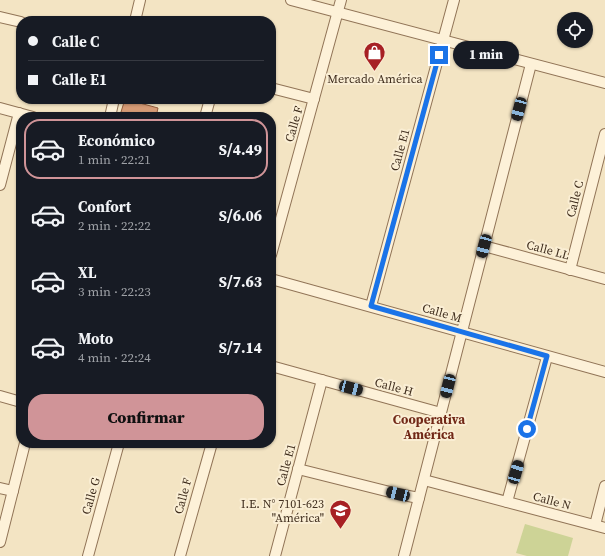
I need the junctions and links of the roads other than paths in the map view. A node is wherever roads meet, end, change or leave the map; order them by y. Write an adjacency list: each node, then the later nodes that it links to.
1 (140, 0): 6 (street)
2 (291, 0): 5 (street)
3 (341, 0): 5 (street, Calle F)
4 (454, 0): 9 (street, Calle E1)
5 (338, 12): 9 (street); 13 (street, Calle F)
6 (136, 16)
7 (0, 17): 8 (street)
8 (16, 21)
9 (443, 40): 10 (street); 24 (street, Calle E1)
10 (531, 64): 11 (street); 20 (street)
11 (605, 83)
12 (276, 89): 13 (street)
13 (314, 99): 19 (street, Calle F)
14 (0, 108): 15 (street)
15 (16, 112)
16 (16, 124): 18 (street)
17 (605, 134): 21 (street, Calle C)
18 (0, 185)
19 (276, 237)
20 (484, 246): 21 (street, Calle LL); 25 (street)
21 (570, 270): 23 (street, Calle LL)
22 (276, 280): 24 (street, Calle M)
23 (605, 280)
24 (371, 306): 25 (street, Calle M)
25 (462, 332): 26 (street, Calle M); 32 (street)
26 (547, 356): 28 (street, Calle M); 42 (street)
27 (276, 367): 29 (street, Calle H)
28 (605, 372)
29 (322, 380): 32 (street, Calle H); 36 (street, Calle E1)
30 (0, 396): 31 (street)
31 (16, 401)
32 (441, 413): 37 (street)
33 (24, 448): 40 (street)
34 (118, 448): 45 (street, Calle G)
35 (211, 448): 46 (street, Calle F)
36 (298, 469): 41 (street); 47 (street, Calle E1)
37 (424, 480): 41 (street); 42 (street, Calle N)
38 (605, 486): 43 (street)
39 (0, 488): 40 (street)
40 (13, 491): 44 (street)
41 (419, 498): 48 (street)
42 (507, 502): 43 (street, Calle N)
43 (600, 527)
44 (0, 542)
45 (88, 556)
46 (180, 556)
47 (275, 556)
48 (404, 556)

